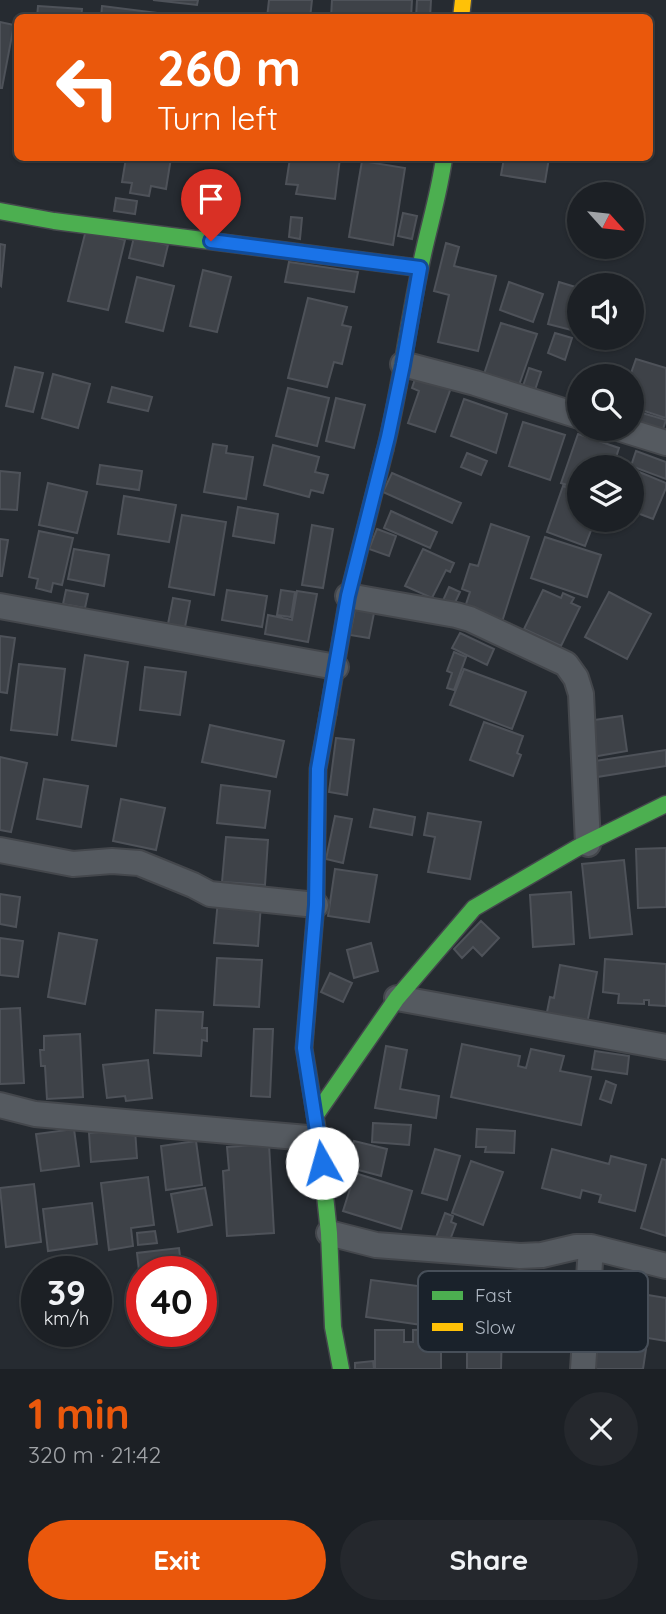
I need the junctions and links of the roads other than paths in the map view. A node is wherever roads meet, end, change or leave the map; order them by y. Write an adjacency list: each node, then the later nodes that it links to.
1 (444, 161): 3 (street)
2 (0, 211): 3 (street)
3 (420, 268): 4 (street)
4 (403, 365): 5 (street); 8 (street)
5 (567, 412)
6 (644, 436): 7 (street)
7 (666, 443)
8 (348, 596): 10 (street); 12 (street)
9 (0, 606): 10 (street)
10 (336, 667): 14 (street)
11 (666, 804): 12 (street)
12 (589, 844): 15 (street)
13 (0, 850): 14 (street)
14 (316, 905): 18 (street)
15 (397, 998): 16 (street); 18 (street)
16 (666, 1047)
17 (0, 1105): 18 (street)
18 (317, 1128): 19 (street)
19 (329, 1233): 20 (street); 23 (street)
20 (591, 1247): 21 (street); 22 (street)
21 (666, 1266)
22 (589, 1271)
23 (341, 1369)

